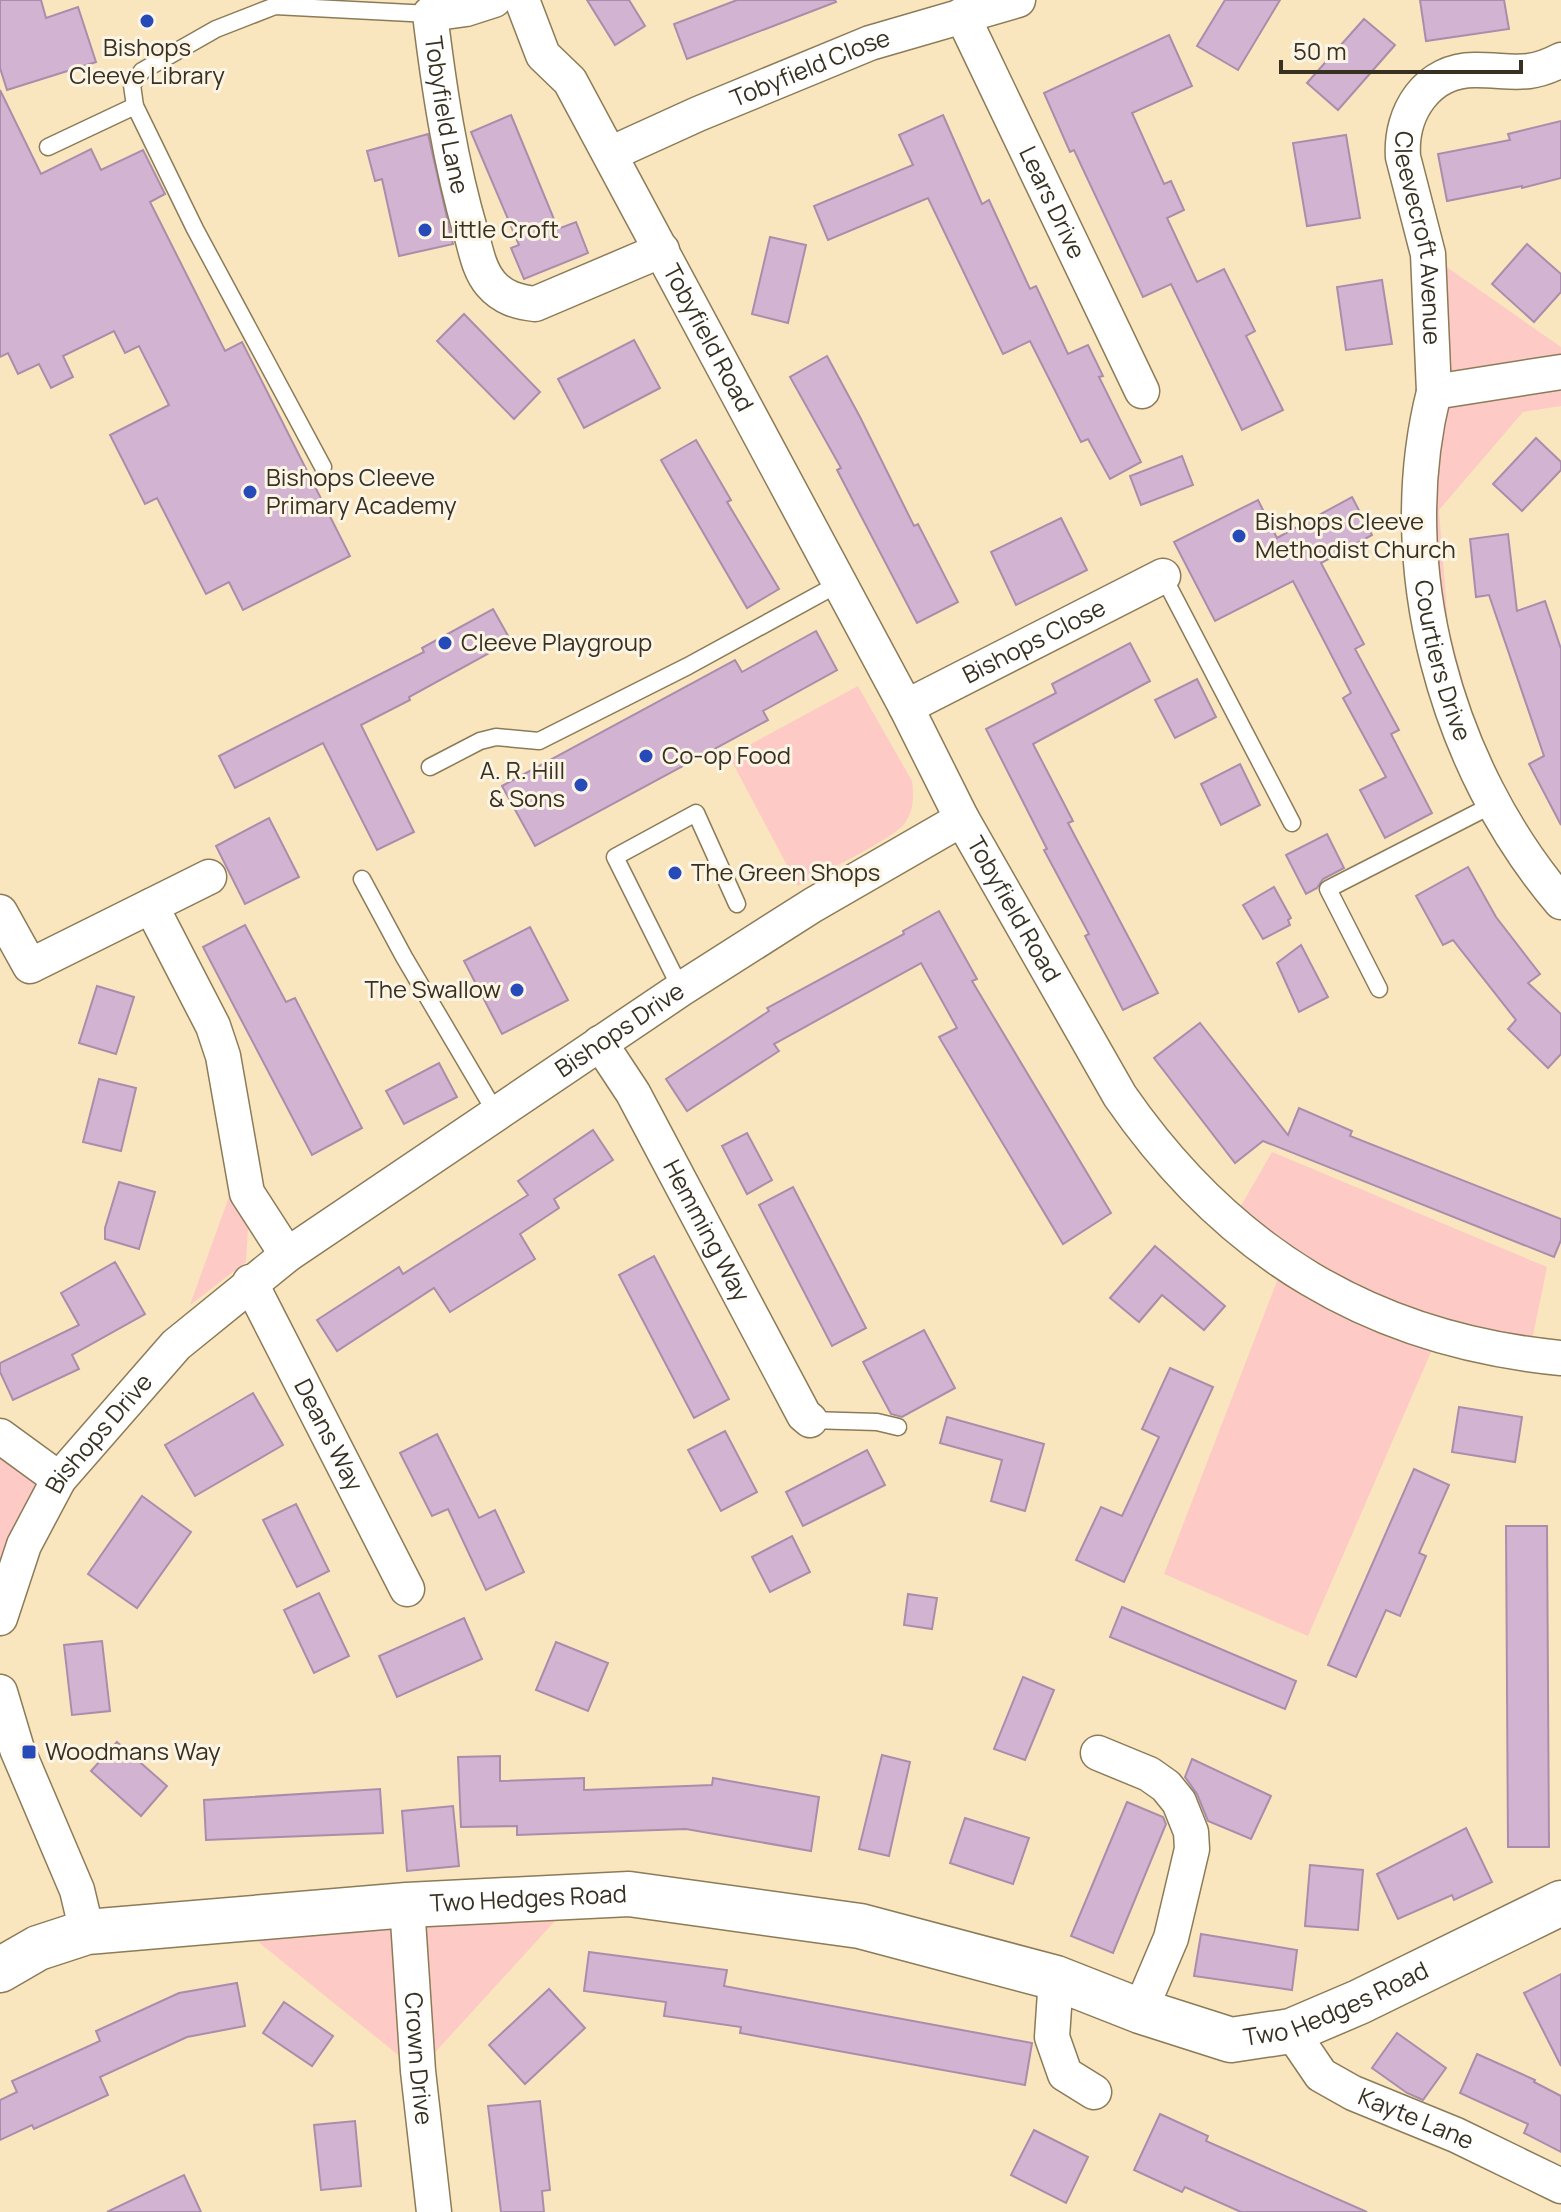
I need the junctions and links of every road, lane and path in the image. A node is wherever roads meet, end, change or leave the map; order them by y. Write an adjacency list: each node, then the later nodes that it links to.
1 (494, 0): 4 (street)
2 (522, 0): 9 (street, Tobyfield Road)
3 (1018, 0): 5 (street, Tobyfield Close)
4 (430, 14): 7 (lane); 11 (street, Tobyfield Lane)
5 (962, 15): 9 (street, Tobyfield Close); 13 (street, Lears Drive)
6 (1561, 60): 14 (street, Cleevecroft Avenue)
7 (135, 106): 8 (lane); 15 (lane)
8 (48, 147)
9 (610, 154): 10 (street, Tobyfield Road)
10 (662, 250): 11 (street, Tobyfield Road); 17 (street, Tobyfield Road)
11 (507, 297)
12 (1561, 372): 14 (street)
13 (1142, 391)
14 (1434, 392): 20 (street, Courtiers Drive)
15 (323, 467)
16 (1163, 576): 18 (street, Bishops Close); 22 (lane)
17 (840, 583): 18 (street, Tobyfield Road); 19 (lane)
18 (906, 707): 21 (street, Tobyfield Road)
19 (430, 767)
20 (1494, 804): 25 (street, Courtiers Drive); 30 (lane)
21 (962, 819): 29 (street, Bishops Drive); 35 (street, Tobyfield Road)
22 (1292, 823)
23 (209, 877): 27 (street)
24 (362, 879): 32 (lane)
25 (1561, 902)
26 (737, 904): 29 (lane)
27 (151, 906): 28 (street); 33 (street)
28 (0, 912)
29 (681, 989): 31 (street, Bishops Drive)
30 (1379, 989)
31 (600, 1043): 32 (street, Bishops Drive); 36 (street, Hemming Way)
32 (496, 1113): 33 (street, Bishops Drive)
33 (287, 1255): 34 (street, Bishops Drive)
34 (250, 1282): 39 (street, Bishops Drive); 40 (street, Deans Way)
35 (1561, 1358)
36 (810, 1420): 37 (lane)
37 (898, 1427)
38 (0, 1436): 39 (street)
39 (59, 1479): 41 (street, Bishops Drive)
40 (407, 1589)
41 (0, 1618)
42 (0, 1692): 46 (street)
43 (1098, 1753): 49 (street)
44 (1561, 1903): 50 (street, Two Hedges Road)
45 (407, 1905): 46 (street, Two Hedges Road); 48 (street, Two Hedges Road); 53 (street, Crown Drive)
46 (87, 1932): 47 (street, Two Hedges Road)
47 (0, 1970)
48 (1056, 1978): 49 (street, Two Hedges Road); 51 (street)
49 (1140, 2011): 50 (street, Two Hedges Road)
50 (1291, 2031): 52 (street, Kayte Lane)
51 (1094, 2092)
52 (1561, 2186)
53 (434, 2212)

